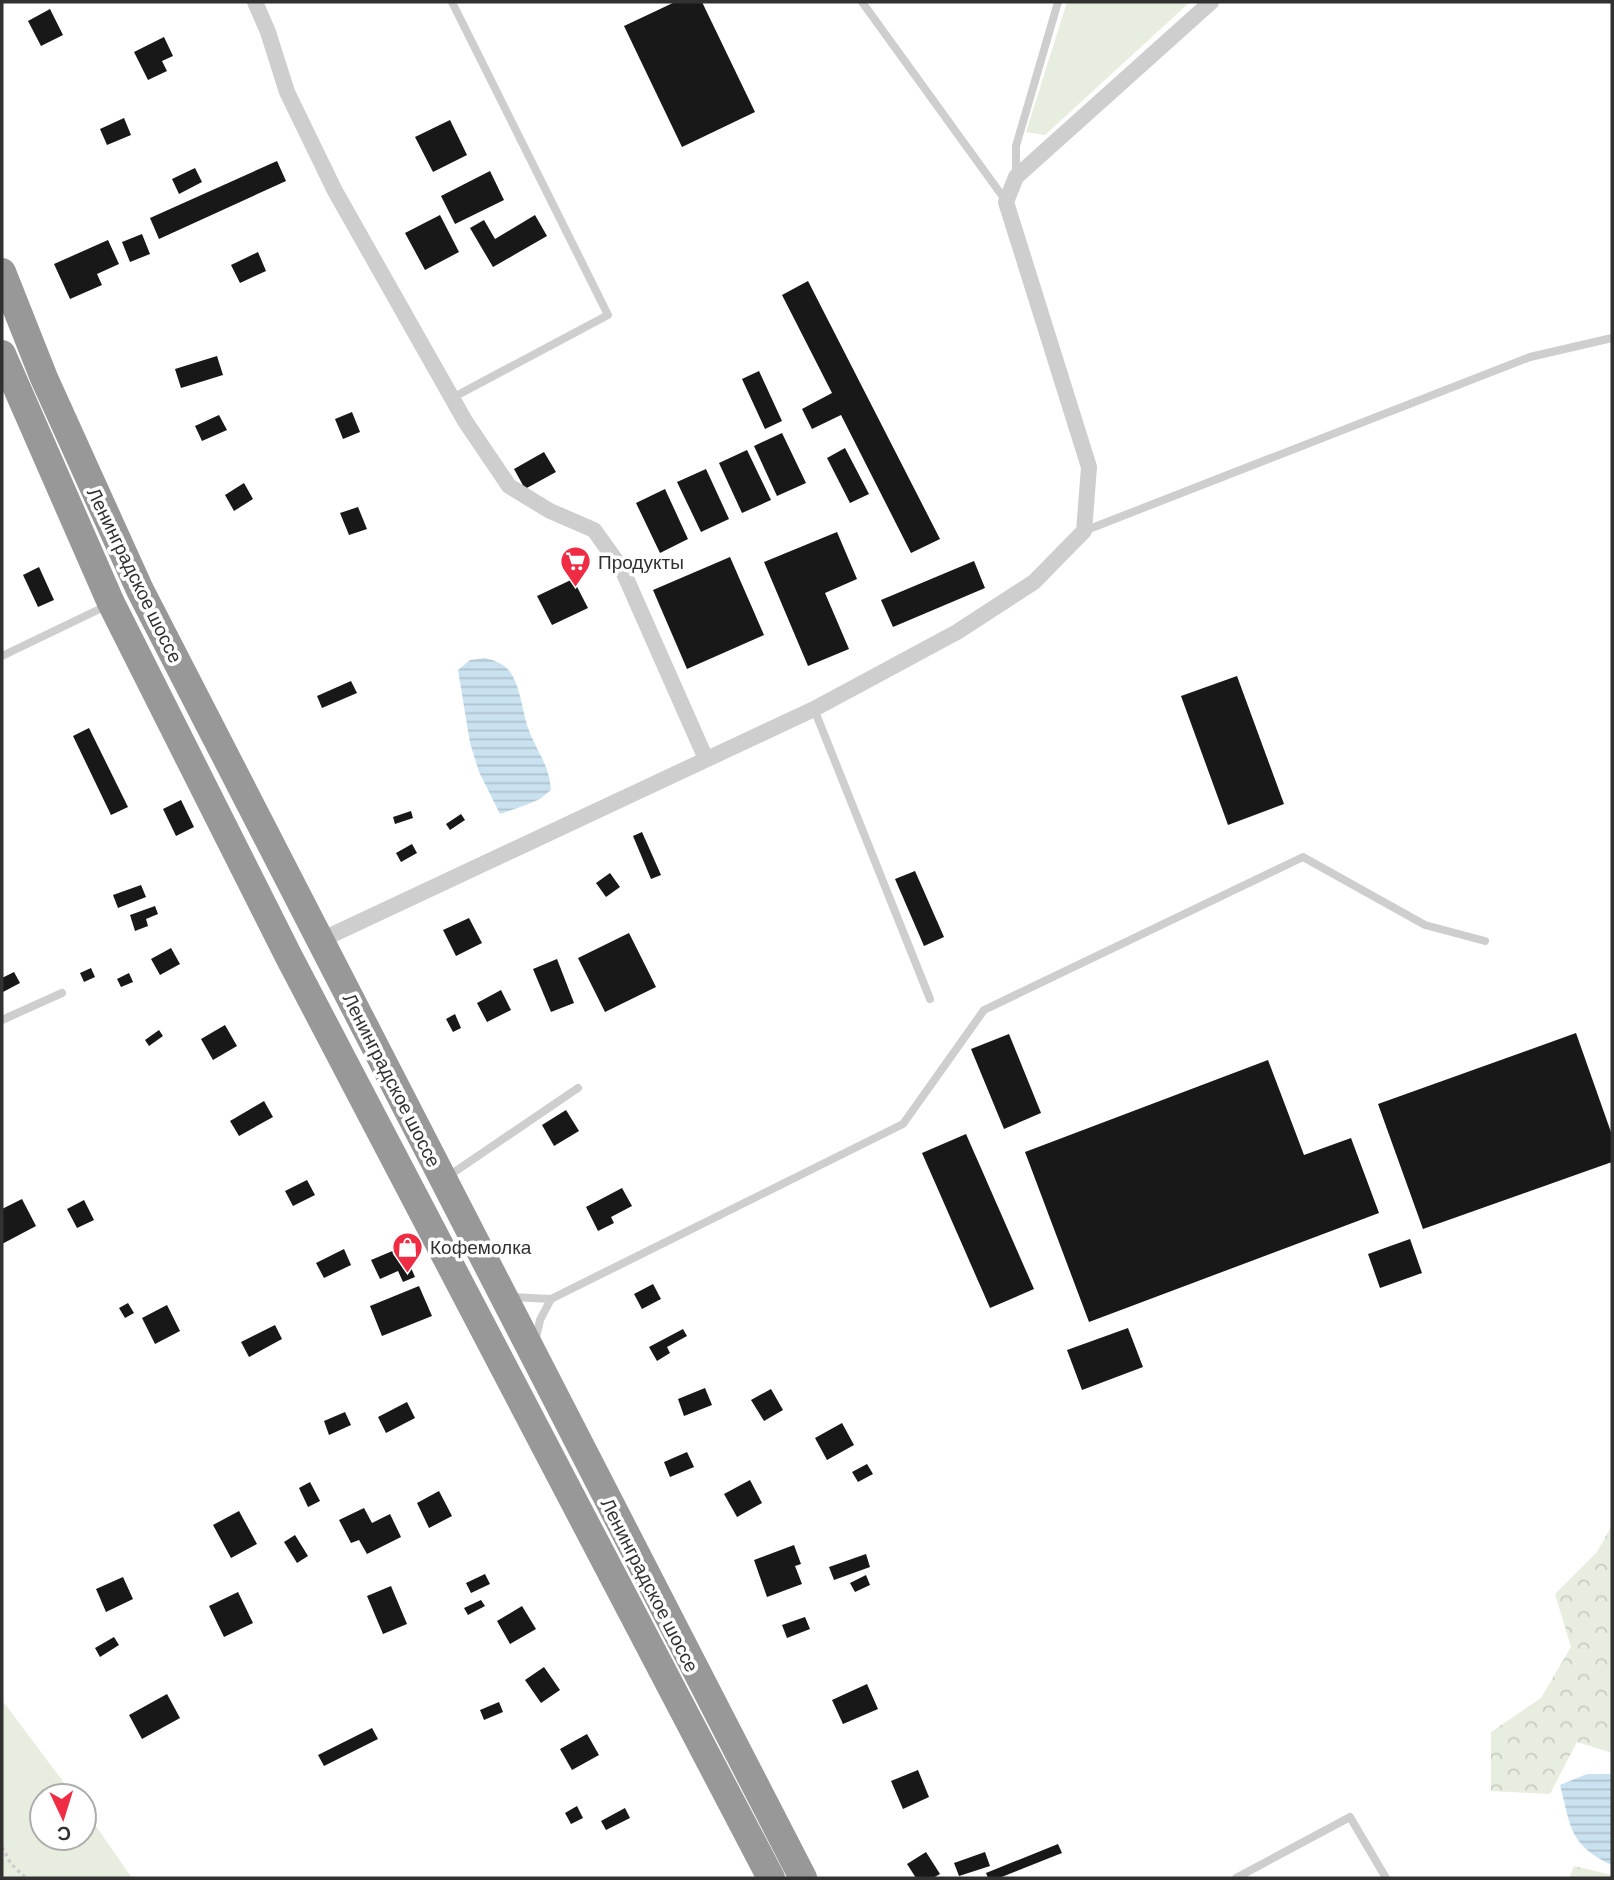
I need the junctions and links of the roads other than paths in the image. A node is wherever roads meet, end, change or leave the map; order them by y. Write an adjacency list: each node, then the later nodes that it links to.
1 (255, 2): 11 (street)
2 (452, 2): 11 (lane)
3 (862, 2): 7 (lane)
4 (1058, 2): 6 (lane)
5 (1211, 2): 6 (street)
6 (1016, 177): 7 (street)
7 (1006, 202): 12 (street)
8 (2, 272): 17 (highway, Ленинградское шоссе)
9 (1612, 338): 12 (lane)
10 (2, 354): 13 (highway, Ленинградское шоссе)
11 (452, 398): 16 (street)
12 (1083, 531): 15 (street)
13 (111, 603): 14 (lane); 27 (highway, Ленинградское шоссе)
14 (2, 656)
15 (814, 709): 16 (street); 20 (lane)
16 (706, 759): 17 (street)
17 (320, 940): 23 (highway, Ленинградское шоссе)
18 (1485, 942): 25 (lane)
19 (62, 993): 21 (lane)
20 (930, 999)
21 (2, 1020)
22 (578, 1088): 23 (lane)
23 (443, 1180): 24 (highway, Ленинградское шоссе)
24 (500, 1292): 25 (lane); 26 (highway, Ленинградское шоссе)
25 (551, 1299): 26 (lane)
26 (533, 1359): 28 (highway, Ленинградское шоссе)
27 (771, 1878)
28 (803, 1878)
29 (1236, 1878): 30 (lane)
30 (1386, 1878)

